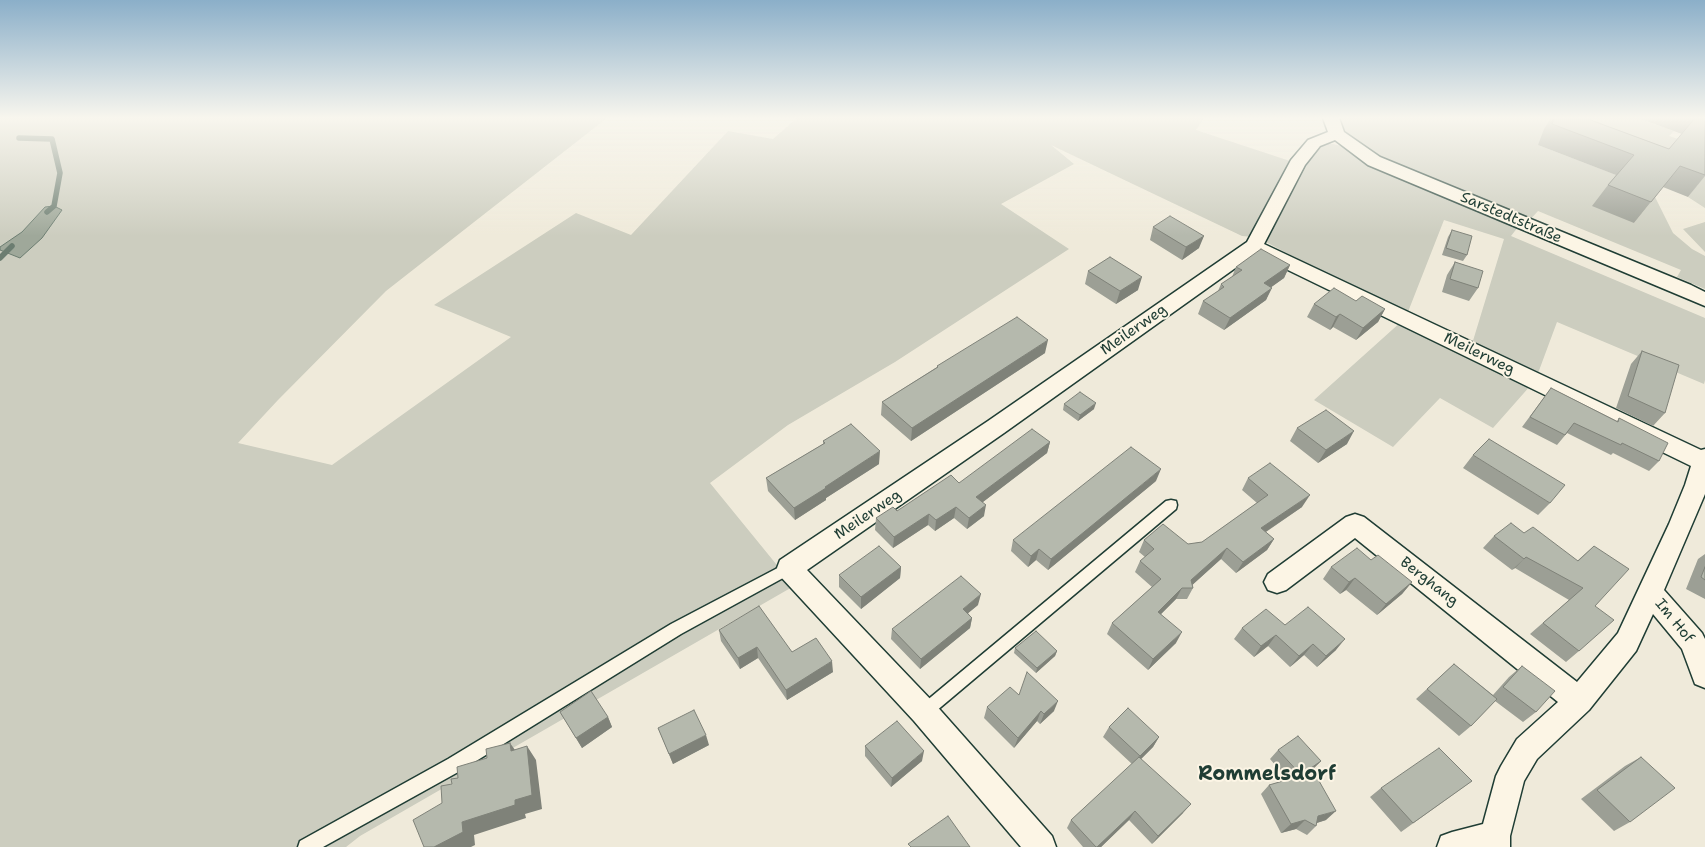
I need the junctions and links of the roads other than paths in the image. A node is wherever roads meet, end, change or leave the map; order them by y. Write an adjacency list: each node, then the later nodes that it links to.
1 (1302, 158): 3 (street, Meilerweg)
2 (1370, 158): 4 (street, Sarstedtstraße)
3 (1254, 246): 5 (street, Meilerweg); 7 (street, Meilerweg)
4 (1705, 300)
5 (1703, 473): 9 (street)
6 (1171, 505): 12 (lane)
7 (790, 568): 12 (street); 14 (lane)
8 (1277, 582): 11 (street, Berghang)
9 (1649, 591): 10 (street, Im Hof); 11 (street)
10 (1705, 675)
11 (1579, 701): 13 (street)
12 (924, 712): 15 (street)
13 (1495, 842): 16 (street)
14 (306, 847)
15 (1041, 847)
16 (1452, 847)

